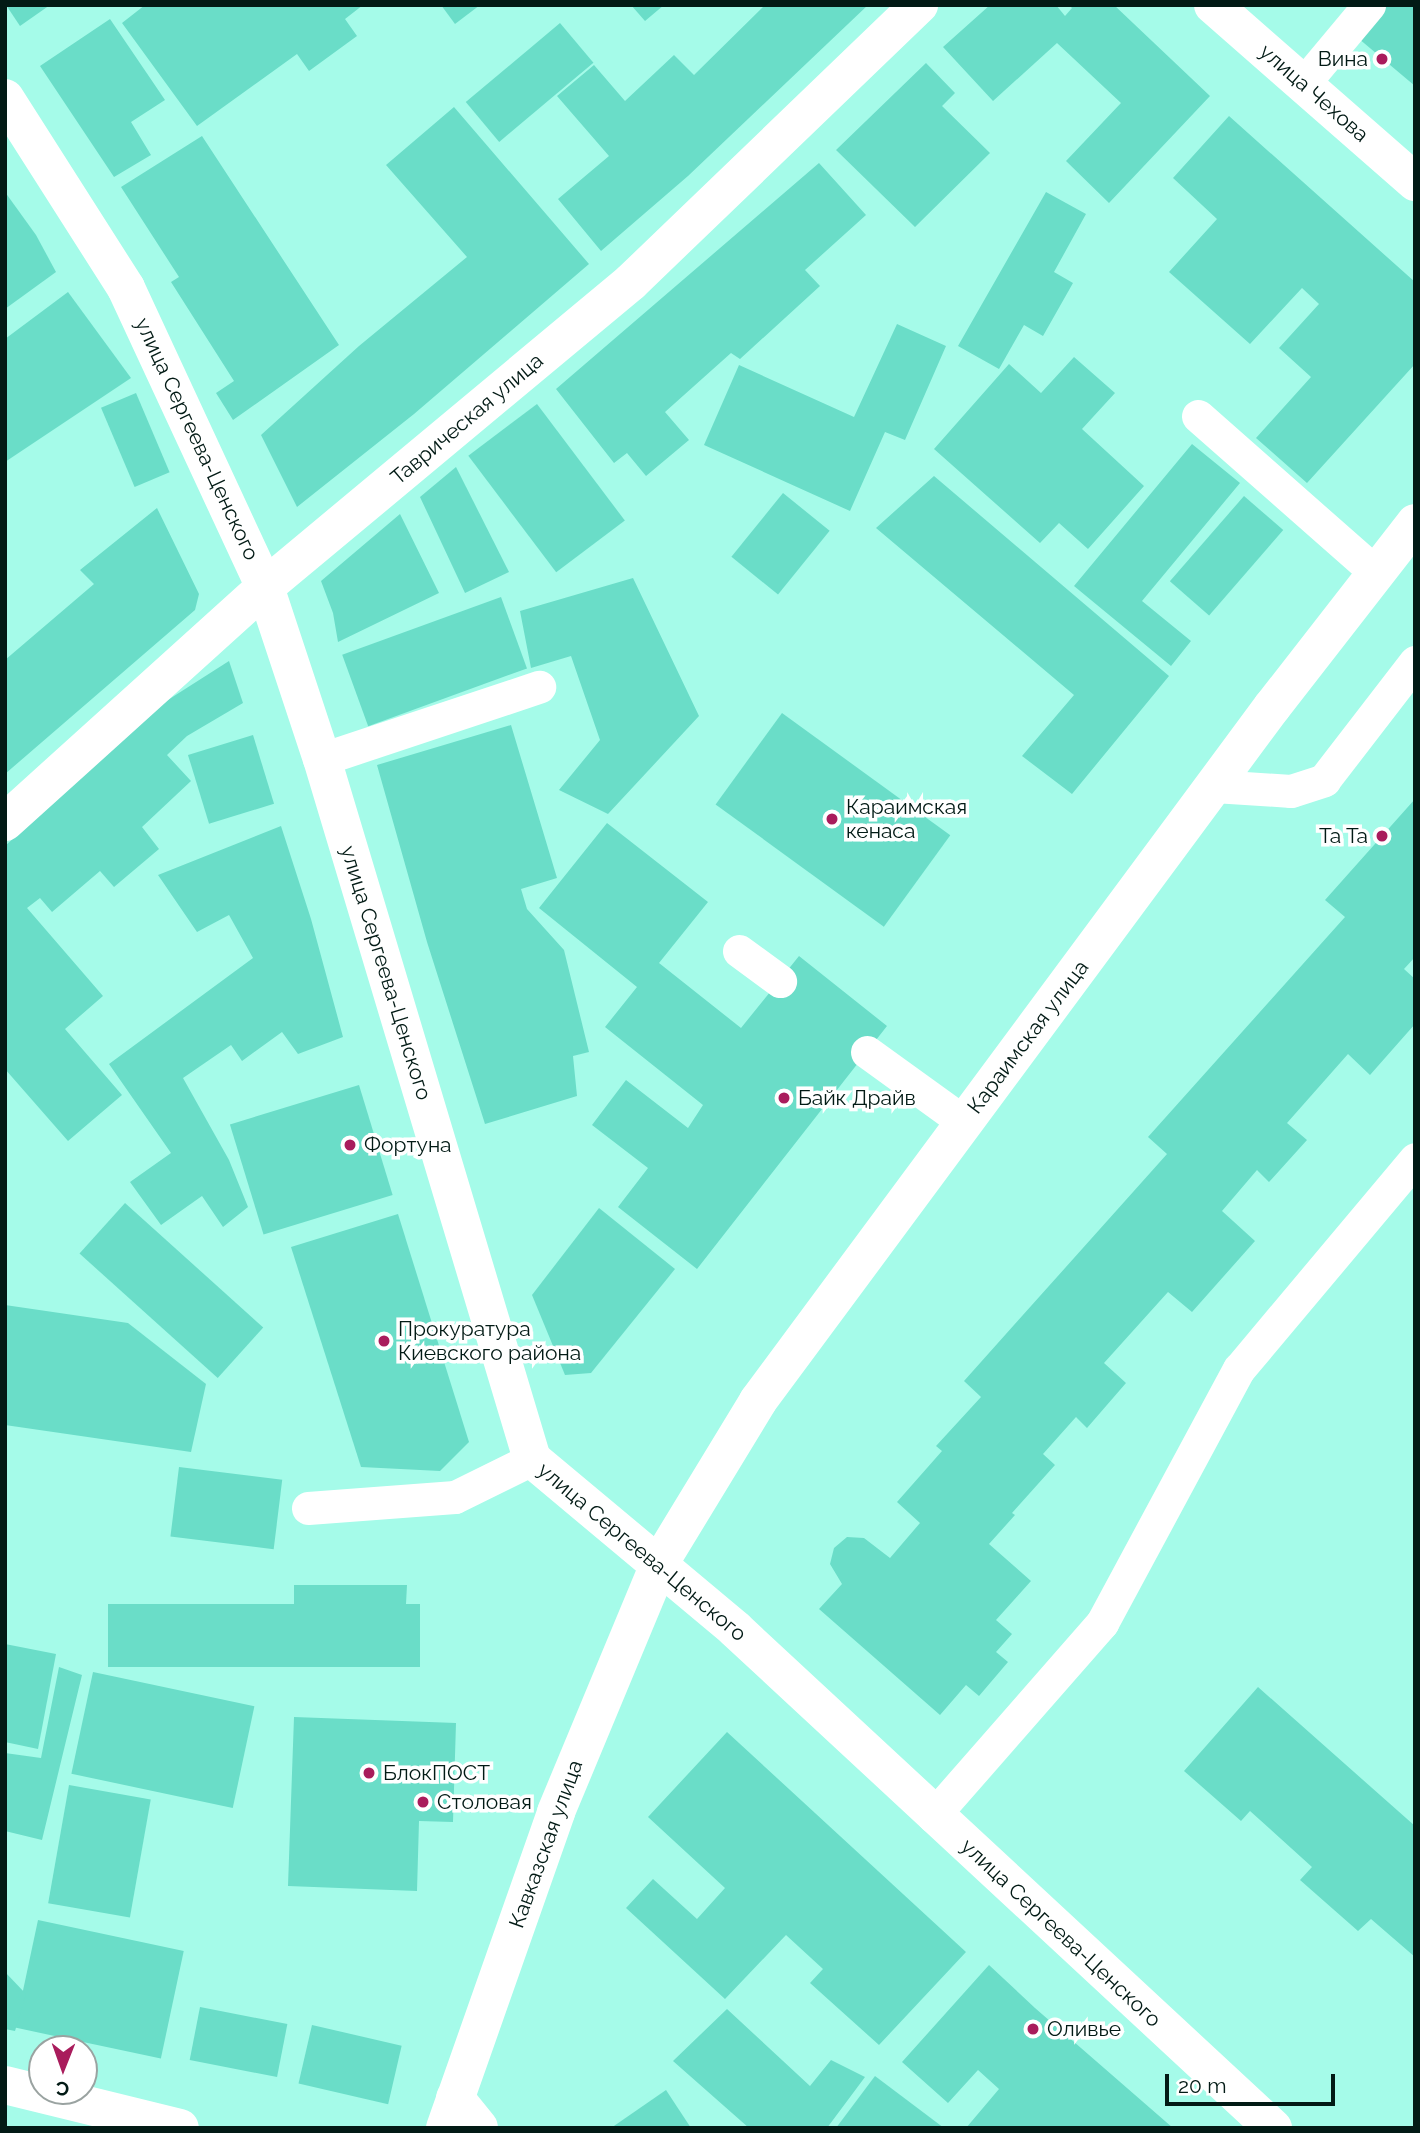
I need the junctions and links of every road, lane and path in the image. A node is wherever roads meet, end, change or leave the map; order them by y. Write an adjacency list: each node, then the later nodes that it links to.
1 (919, 5): 10 (street, Таврическая улица)
2 (1213, 5): 4 (street, улица Чехова)
3 (1369, 5): 4 (lane)
4 (1303, 84): 6 (street, улица Чехова)
5 (5, 97): 10 (street, улица Сергеева-Ценского)
6 (1415, 182)
7 (1198, 416): 9 (lane)
8 (1415, 523): 9 (street, Караимская улица)
9 (1376, 573): 14 (street, Караимская улица)
10 (265, 587): 13 (street, улица Сергеева-Ценского); 15 (street, Таврическая улица)
11 (1415, 662): 14 (lane)
12 (538, 687): 13 (lane)
13 (322, 759): 21 (street, улица Сергеева-Ценского)
14 (1214, 786): 19 (street, Караимская улица)
15 (5, 822)
16 (739, 951): 17 (lane)
17 (780, 981)
18 (867, 1052): 19 (lane)
19 (965, 1123): 23 (street, Караимская улица)
20 (1415, 1158): 24 (lane)
21 (532, 1459): 22 (lane); 23 (street, улица Сергеева-Ценского)
22 (308, 1508)
23 (659, 1564): 24 (street, улица Сергеева-Ценского); 26 (street, Кавказская улица)
24 (933, 1816): 29 (street, улица Сергеева-Ценского)
25 (5, 2085): 27 (street)
26 (450, 2113): 28 (street)
27 (180, 2128)
28 (479, 2128)
29 (1273, 2128)

